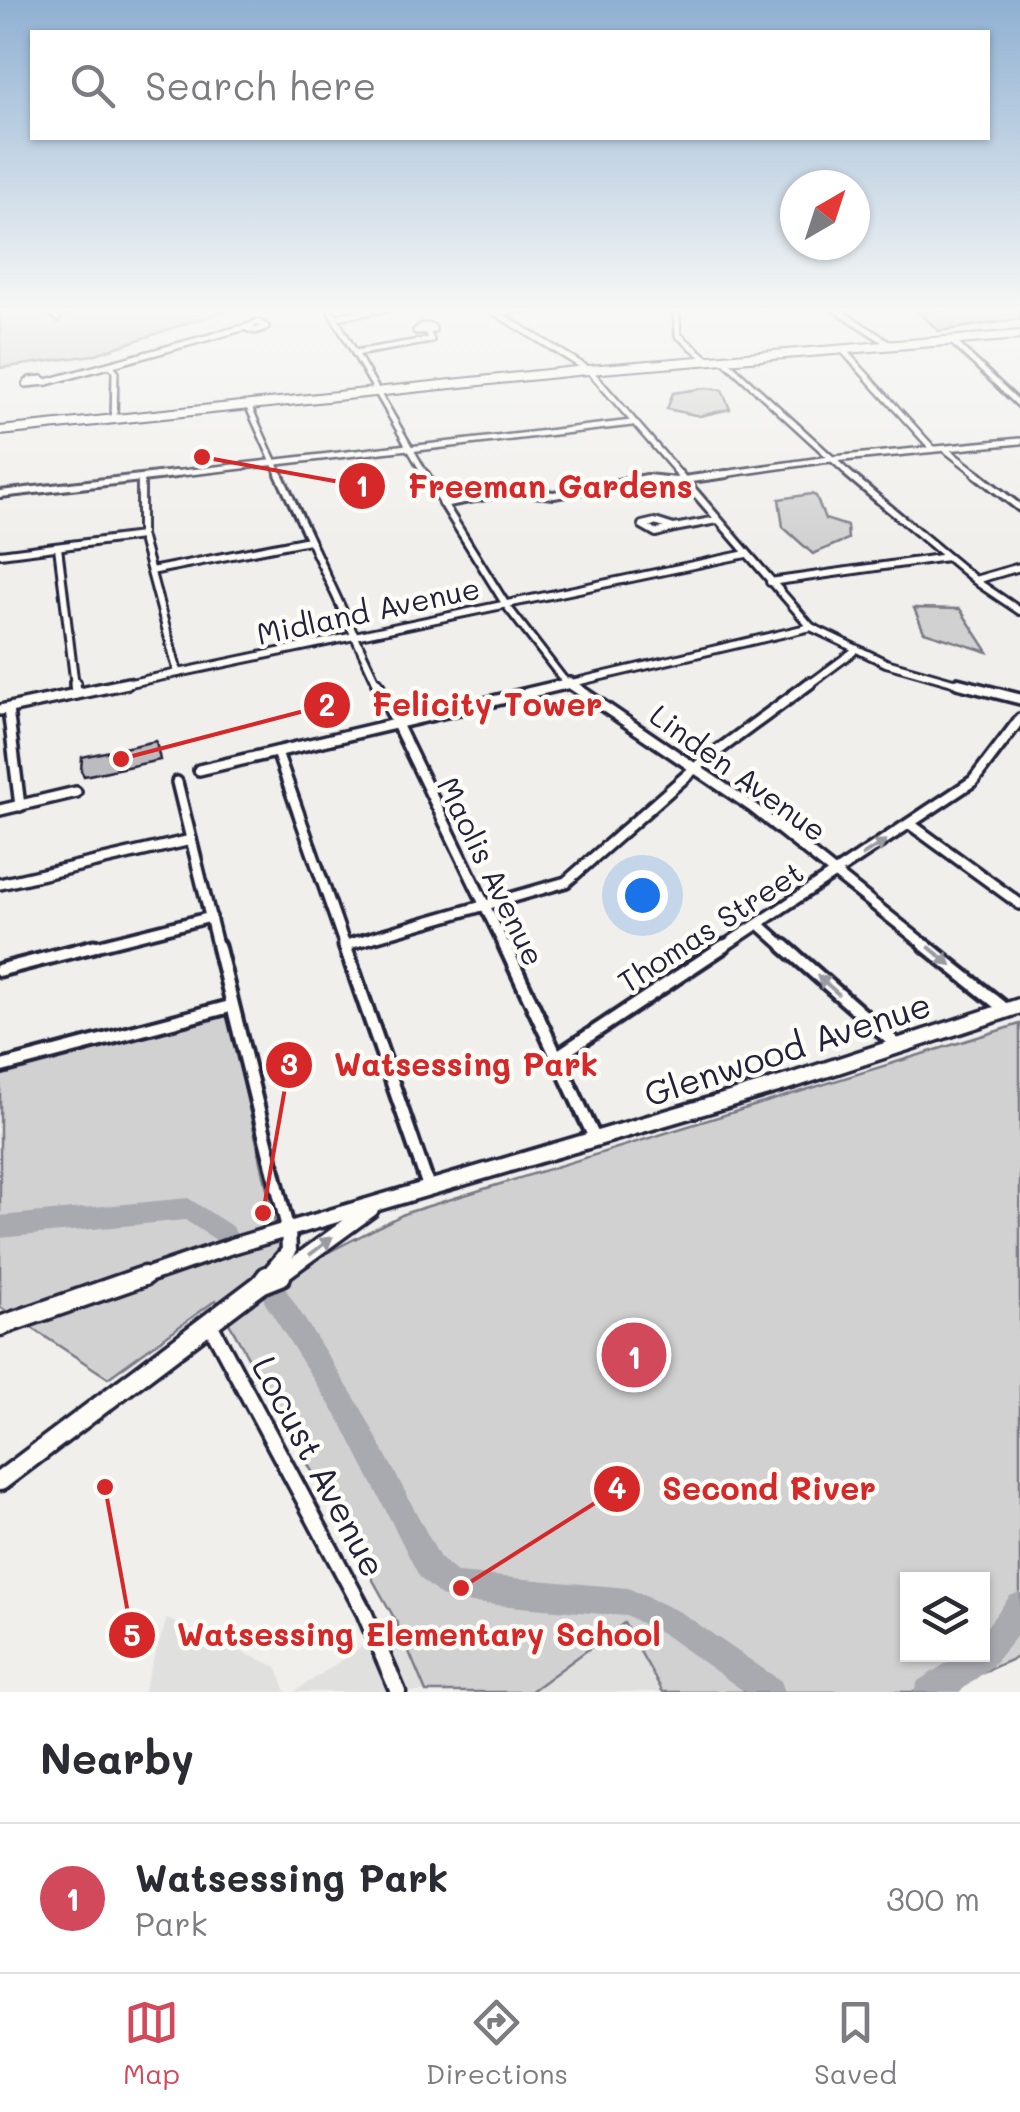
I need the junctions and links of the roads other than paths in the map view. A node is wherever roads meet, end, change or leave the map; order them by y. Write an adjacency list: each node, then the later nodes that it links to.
1 (115, 387): 11 (street)
2 (373, 387): 8 (street, Linden Avenue)
3 (424, 387): 8 (street)
4 (603, 387): 12 (street)
5 (752, 387): 18 (street)
6 (877, 387): 17 (street)
7 (1002, 387): 9 (street)
8 (375, 392): 10 (street); 15 (street, Linden Avenue)
9 (1020, 404)
10 (248, 405): 11 (street); 19 (street, Maolis Avenue)
11 (114, 419): 13 (street)
12 (632, 422): 15 (street); 21 (street)
13 (0, 431)
14 (1020, 442): 16 (street)
15 (409, 448): 19 (street); 23 (street, Linden Avenue)
16 (945, 448): 17 (street); 24 (street)
17 (933, 449): 18 (street)
18 (830, 459): 21 (street); 32 (street)
19 (274, 463): 20 (street); 28 (street, Maolis Avenue)
20 (141, 479): 22 (street); 27 (street)
21 (682, 480): 23 (street); 25 (street)
22 (0, 494)
23 (442, 504): 37 (street, Linden Avenue)
24 (1020, 508)
25 (717, 520): 26 (street); 31 (street)
26 (674, 528)
27 (141, 536): 29 (street); 34 (street)
28 (309, 540): 34 (street); 40 (street, Maolis Avenue)
29 (58, 547): 30 (street); 44 (street)
30 (0, 554)
31 (746, 554): 36 (street); 37 (street, Midland Avenue)
32 (948, 557): 35 (street); 36 (street)
33 (1020, 567): 35 (street)
34 (151, 571): 42 (street)
35 (975, 580): 38 (street)
36 (770, 582): 39 (street)
37 (506, 605): 40 (street, Midland Avenue); 43 (street, Linden Avenue)
38 (1020, 610)
39 (811, 627): 41 (street); 43 (street)
40 (354, 636): 42 (street, Midland Avenue); 48 (street, Maolis Avenue)
41 (853, 652): 45 (street); 50 (street)
42 (178, 673): 44 (street, Midland Avenue)
43 (571, 684): 48 (street); 50 (street, Linden Avenue)
44 (76, 694): 46 (street, Midland Avenue)
45 (1020, 699)
46 (4, 709): 54 (street)
47 (1020, 718): 56 (street, Thomas Street)
48 (396, 724): 49 (street); 61 (street, Maolis Avenue)
49 (276, 752): 51 (street); 64 (street)
50 (695, 768): 58 (street, Linden Avenue); 61 (street)
51 (199, 770)
52 (177, 782): 57 (street)
53 (76, 792): 54 (street)
54 (20, 806): 55 (street)
55 (0, 810)
56 (910, 824): 58 (street, Thomas Street, one-way to 56); 60 (street)
57 (191, 840): 59 (street); 62 (street)
58 (836, 873): 63 (street, Thomas Street); 67 (street, Linden Avenue, one-way to 67)
59 (0, 884)
60 (1020, 904)
61 (482, 905): 64 (street); 69 (street, Maolis Avenue)
62 (211, 918): 65 (street); 66 (street)
63 (759, 924): 68 (street, one-way to 63); 69 (street, Thomas Street)
64 (346, 945): 72 (street)
65 (0, 970)
66 (232, 1006): 70 (street); 74 (street)
67 (1012, 1008): 68 (street, Glenwood Avenue)
68 (898, 1046): 71 (street, Glenwood Avenue)
69 (558, 1056): 71 (street, Maolis Avenue)
70 (0, 1067)
71 (595, 1139): 72 (street, Glenwood Avenue)
72 (429, 1188): 73 (street, Glenwood Avenue)
73 (379, 1203): 74 (street, Glenwood Avenue); 75 (street, one-way to 73)
74 (288, 1230): 75 (street); 77 (street, Glenwood Avenue)
75 (260, 1284): 76 (street)
76 (210, 1324): 78 (street); 79 (street, Locust Avenue)
77 (0, 1326)
78 (0, 1482)
79 (398, 1692)

